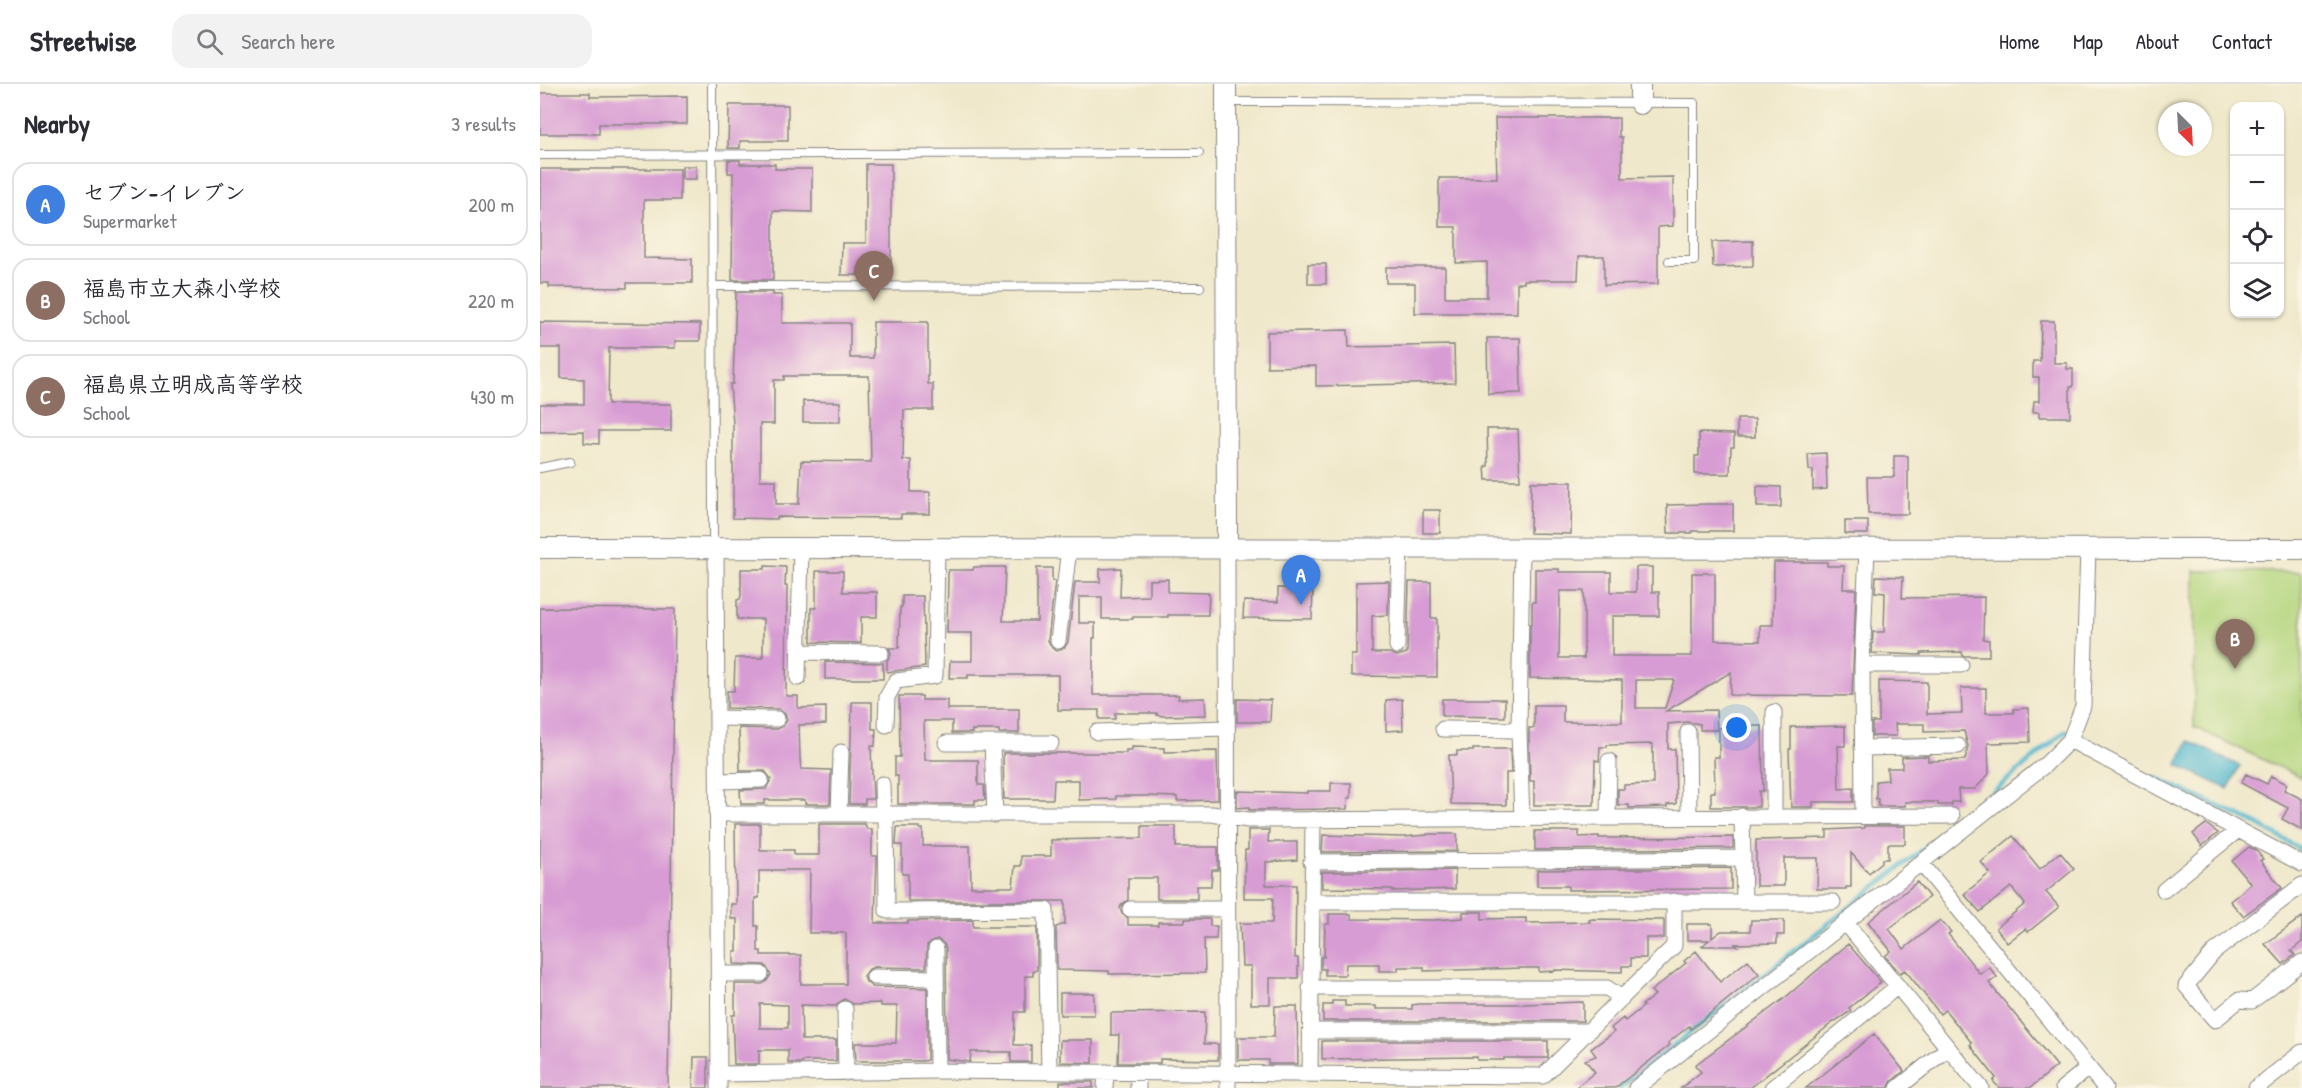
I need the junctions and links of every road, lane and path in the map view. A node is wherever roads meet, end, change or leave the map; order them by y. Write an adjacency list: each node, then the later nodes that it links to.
1 (712, 84): 7 (lane)
2 (1640, 84): 4 (street)
3 (1226, 93): 4 (lane); 18 (street)
4 (1640, 104): 8 (lane)
5 (1199, 153): 7 (lane)
6 (540, 155): 7 (lane)
7 (712, 156): 9 (lane)
8 (1669, 261)
9 (712, 286): 10 (lane); 20 (lane)
10 (1200, 287)
11 (570, 462): 12 (lane)
12 (540, 468)
13 (937, 547): 16 (street); 17 (street); 34 (street)
14 (1522, 547): 19 (street); 21 (street); 37 (street)
15 (540, 548): 20 (street)
16 (801, 548): 20 (street); 26 (street)
17 (1069, 548): 18 (street); 24 (street)
18 (1227, 548): 19 (street); 35 (street)
19 (1400, 548): 25 (street)
20 (716, 549): 32 (street)
21 (1867, 549): 22 (street); 28 (street)
22 (2088, 549): 23 (street); 40 (street)
23 (2302, 549)
24 (1058, 641)
25 (1397, 646)
26 (800, 652): 27 (street); 30 (street)
27 (881, 653)
28 (1862, 665): 29 (street); 45 (street)
29 (1961, 665)
30 (798, 678)
31 (1774, 712): 59 (street)
32 (717, 718): 33 (street); 49 (street)
33 (777, 719)
34 (886, 725)
35 (1226, 728): 38 (street); 55 (street)
36 (1443, 729): 37 (street)
37 (1519, 730): 63 (street)
38 (1097, 732)
39 (1688, 732): 57 (street)
40 (2070, 740): 64 (street); 67 (street)
41 (1051, 742): 43 (street)
42 (946, 743): 43 (street)
43 (992, 743): 54 (street)
44 (1958, 746): 45 (street)
45 (1862, 748): 60 (street)
46 (841, 752): 52 (street)
47 (1610, 761): 56 (street)
48 (761, 780): 49 (street)
49 (717, 781): 51 (street)
50 (882, 784): 53 (street)
51 (717, 814): 52 (street); 80 (street)
52 (839, 814): 53 (street)
53 (884, 815): 54 (street); 95 (street)
54 (994, 815): 55 (street)
55 (1227, 816): 62 (street); 76 (street)
56 (1608, 816): 57 (street); 63 (street)
57 (1689, 816): 58 (street)
58 (1743, 816): 59 (street); 65 (street)
59 (1774, 816): 60 (street)
60 (1863, 816): 61 (street)
61 (1952, 816)
62 (1313, 819): 63 (street); 66 (street)
63 (1522, 819)
64 (2238, 830): 68 (street); 70 (street)
65 (1743, 858): 66 (street); 73 (street)
66 (1311, 861): 72 (street)
67 (1921, 863): 77 (street); 92 (street)
68 (2302, 864)
69 (2302, 885): 79 (street)
70 (2164, 890)
71 (1674, 901): 72 (street); 73 (street); 86 (street)
72 (1311, 902): 85 (street)
73 (1744, 902): 74 (street)
74 (1833, 902)
75 (1130, 909): 76 (street)
76 (1227, 909): 101 (street)
77 (1845, 922): 84 (street); 106 (street)
78 (936, 949): 83 (street)
79 (2302, 962)
80 (718, 974): 81 (street); 100 (street)
81 (761, 974)
82 (874, 977): 83 (street)
83 (936, 978): 93 (street)
84 (1898, 986): 90 (street); 107 (street)
85 (1310, 988): 86 (street); 88 (street)
86 (1622, 998): 89 (street)
87 (846, 1009): 96 (street)
88 (1310, 1031): 89 (street); 97 (street)
89 (1589, 1031): 104 (street)
90 (1948, 1048): 108 (street); 109 (street)
91 (2302, 1052): 112 (street)
92 (2088, 1068): 110 (street); 111 (street)
93 (937, 1071): 94 (street); 96 (street)
94 (1013, 1072): 95 (street); 105 (street)
95 (1049, 1072): 98 (street)
96 (849, 1078): 100 (street)
97 (1300, 1079): 101 (street); 102 (street)
98 (1105, 1080): 99 (street)
99 (1138, 1080): 101 (street)
100 (719, 1081)
101 (1228, 1081)
102 (1358, 1081): 103 (street)
103 (1430, 1081): 104 (street)
104 (1540, 1082)
105 (1013, 1088)
106 (1638, 1088)
107 (1772, 1088)
108 (1898, 1088)
109 (1981, 1088)
110 (2063, 1088)
111 (2105, 1088)
112 (2256, 1088)

